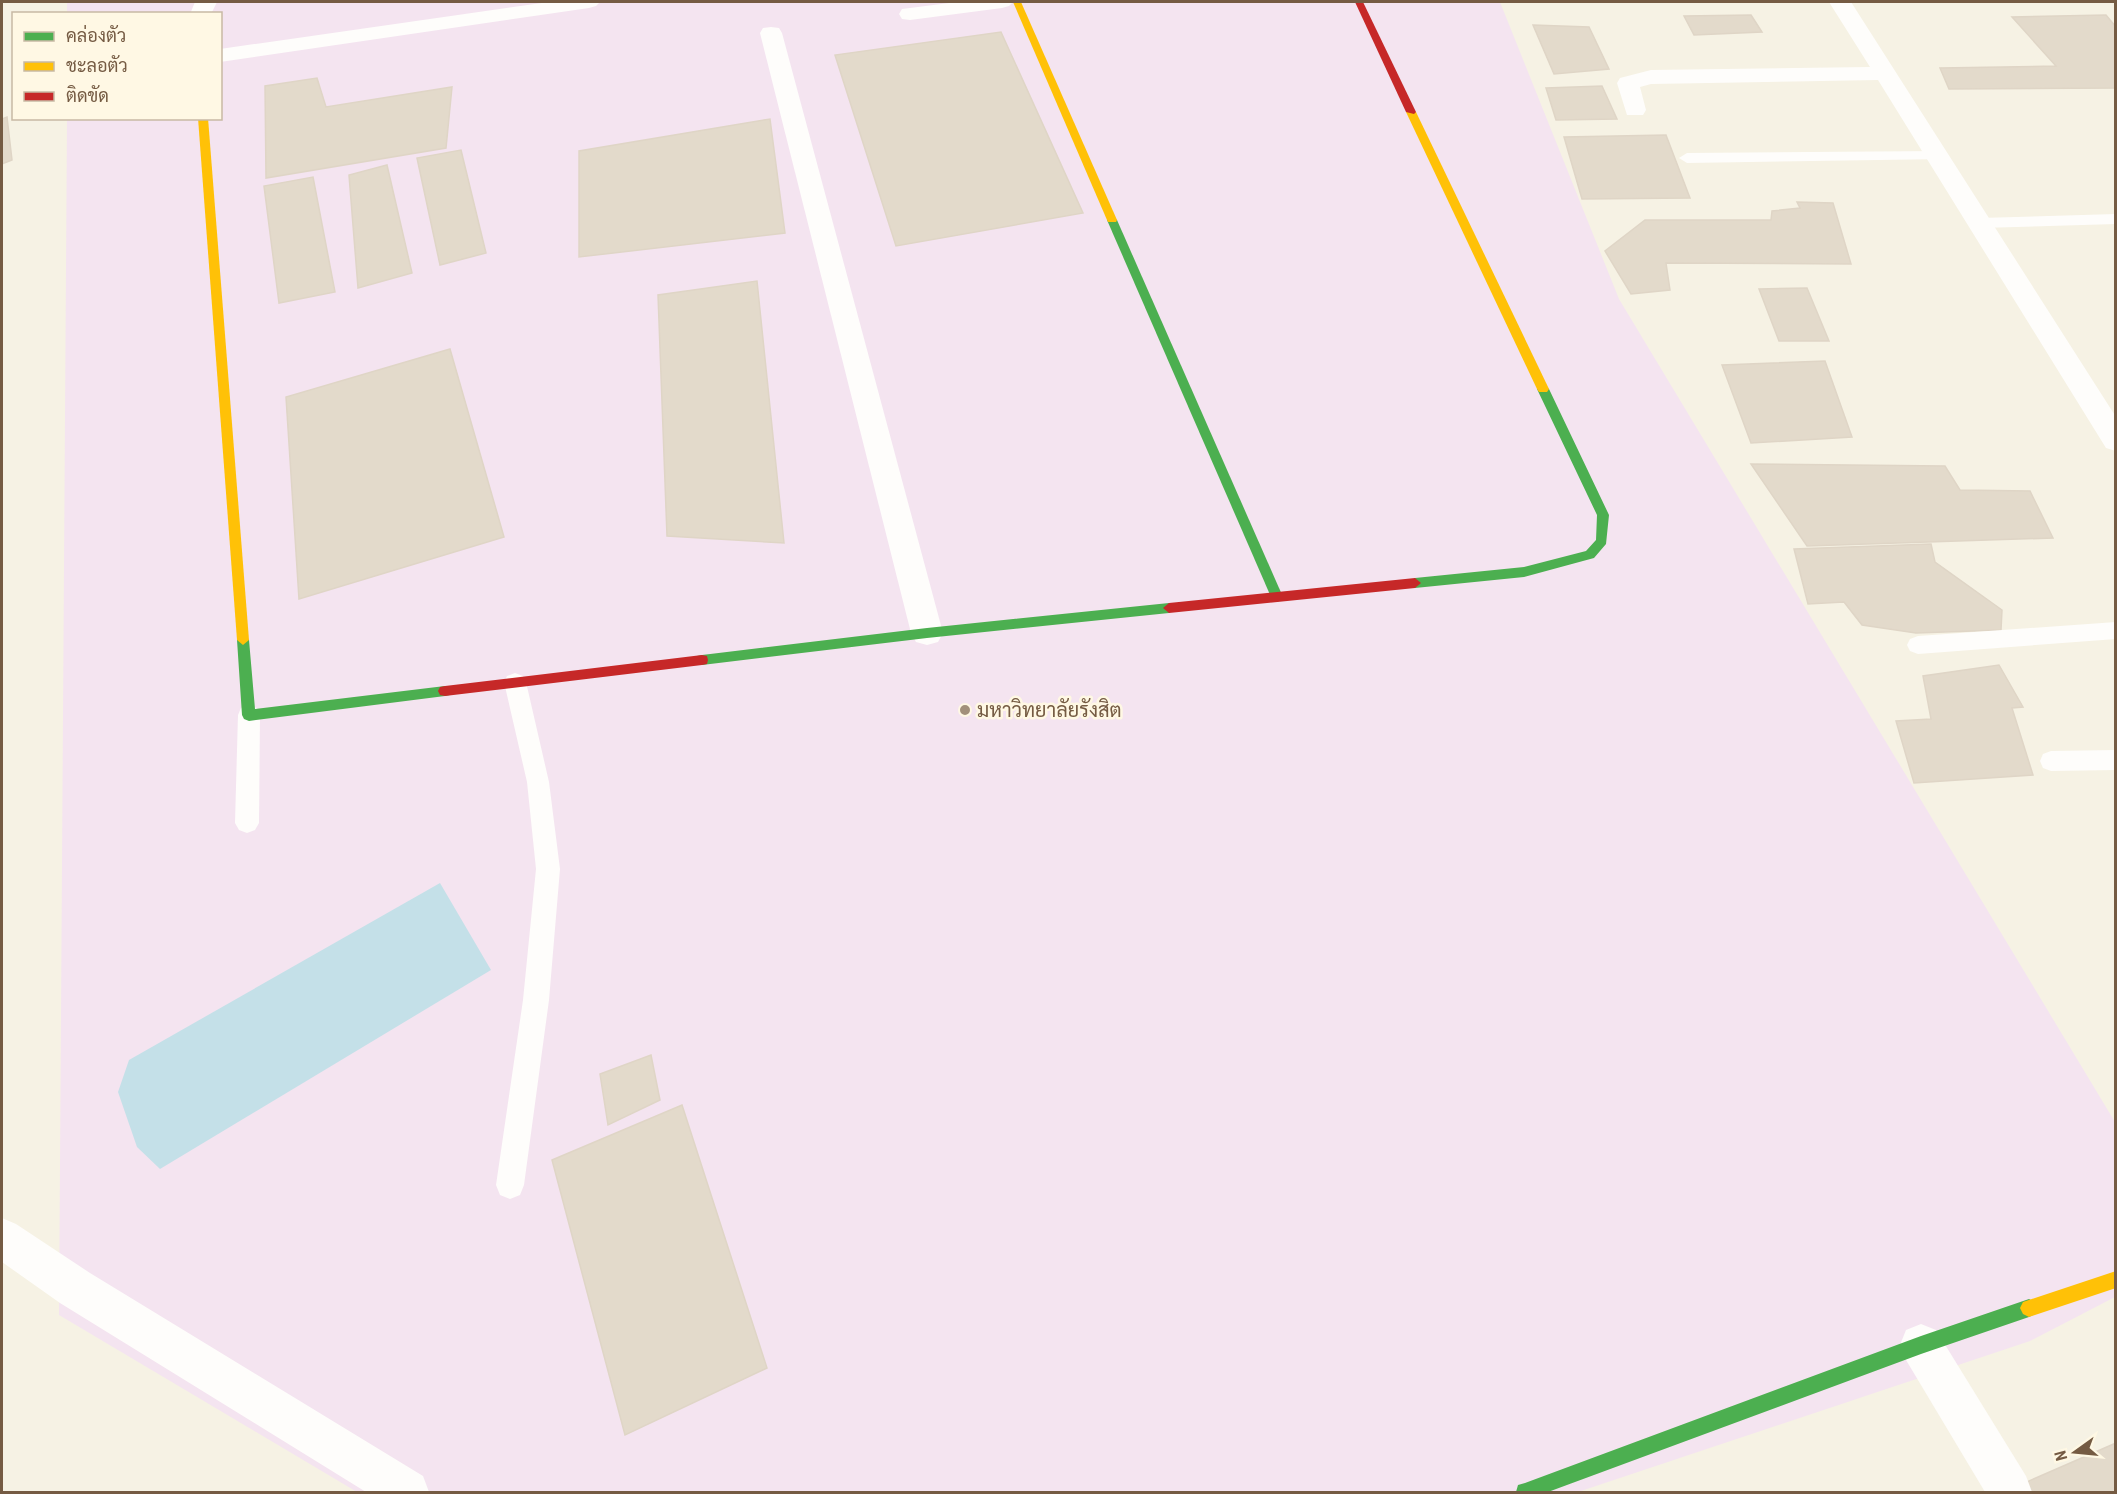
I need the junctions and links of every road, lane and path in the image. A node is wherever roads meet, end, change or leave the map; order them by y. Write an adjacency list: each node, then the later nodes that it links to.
1 (589, 2): 8 (street)
2 (1002, 2): 6 (street)
3 (1017, 2): 17 (street)
4 (1359, 2): 17 (street)
5 (1840, 2): 9 (street)
6 (910, 14)
7 (771, 33): 19 (street)
8 (222, 56)
9 (1883, 73): 10 (street); 12 (street)
10 (1635, 110)
11 (203, 120): 22 (street)
12 (1939, 156): 13 (lane); 15 (street)
13 (1688, 158)
14 (2115, 219): 15 (lane)
15 (1980, 223): 16 (street)
16 (2115, 441)
17 (1277, 597): 19 (street)
18 (2115, 630): 20 (lane)
19 (927, 633): 21 (street)
20 (1918, 645)
21 (515, 682): 22 (street); 26 (lane)
22 (249, 715): 25 (lane)
23 (2115, 760): 24 (lane)
24 (2051, 761)
25 (247, 823)
26 (510, 1185)
27 (2, 1238): 30 (street)
28 (2115, 1279): 29 (street)
29 (1921, 1345): 31 (street); 32 (street)
30 (406, 1492)
31 (1525, 1492)
32 (2010, 1492)

